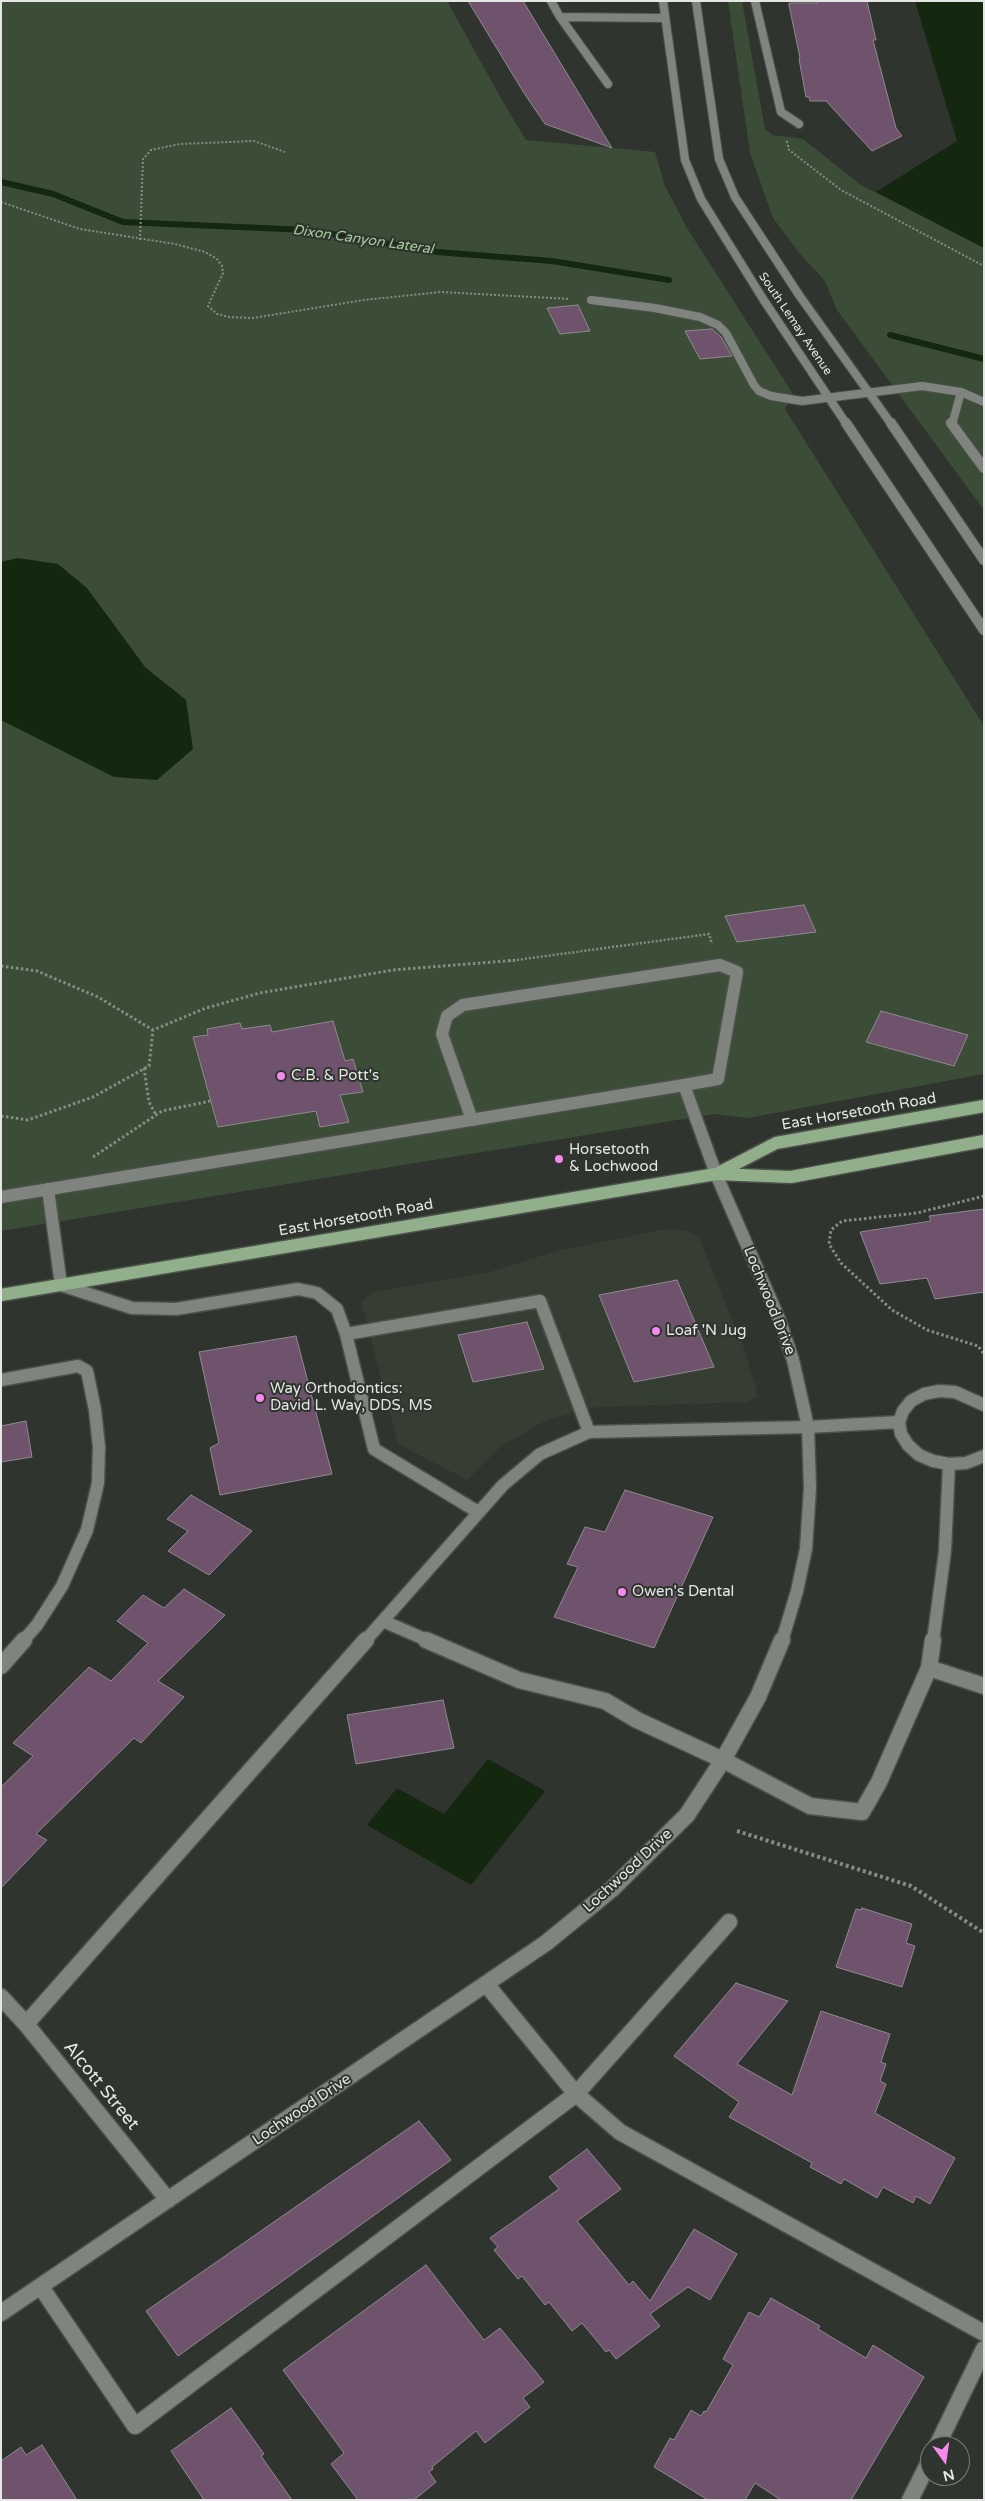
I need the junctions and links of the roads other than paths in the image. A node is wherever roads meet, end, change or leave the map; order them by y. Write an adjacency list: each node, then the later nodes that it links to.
1 (551, 1): 5 (main road)
2 (663, 1): 6 (main road, South Lemay Avenue)
3 (696, 1): 11 (main road, South Lemay Avenue)
4 (755, 1): 8 (main road)
5 (560, 17): 6 (main road); 7 (main road)
6 (664, 18): 12 (main road, South Lemay Avenue)
7 (608, 84)
8 (798, 124)
9 (591, 300): 12 (main road)
10 (961, 392): 11 (main road); 13 (main road); 14 (main road)
11 (870, 394): 12 (main road); 15 (main road, South Lemay Avenue)
12 (830, 398): 16 (main road, South Lemay Avenue)
13 (984, 402)
14 (984, 468)
15 (984, 560)
16 (984, 630)
17 (684, 1085): 19 (main road); 19 (main road); 21 (main road, Lochwood Drive)
18 (984, 1106): 21 (main road, East Horsetooth Road)
19 (472, 1120): 22 (main road)
20 (984, 1141): 21 (main road, East Horsetooth Road)
21 (716, 1174): 24 (main road, East Horsetooth Road); 30 (main road, Lochwood Drive)
22 (54, 1189): 23 (main road); 24 (main road)
23 (1, 1197)
24 (61, 1285): 25 (main road, East Horsetooth Road); 26 (main road)
25 (1, 1295)
26 (346, 1334): 31 (main road); 34 (main road)
27 (1, 1380): 36 (main road)
28 (984, 1405): 29 (main road)
29 (899, 1422): 30 (main road); 33 (main road)
30 (808, 1427): 31 (main road); 39 (main road, Lochwood Drive)
31 (589, 1432): 34 (main road)
32 (984, 1456): 33 (main road)
33 (949, 1464): 37 (main road)
34 (478, 1512): 35 (main road)
35 (383, 1620): 39 (main road); 43 (main road)
36 (1, 1666)
37 (929, 1668): 38 (main road); 39 (main road)
38 (984, 1686)
39 (723, 1760): 41 (main road, Lochwood Drive)
40 (729, 1922): 44 (main road)
41 (486, 1984): 44 (main road); 45 (main road, Lochwood Drive)
42 (1, 1998): 43 (main road, Alcott Street)
43 (26, 2024): 45 (main road, Alcott Street)
44 (576, 2094): 46 (main road); 48 (main road)
45 (168, 2200): 46 (main road, Lochwood Drive)
46 (40, 2286): 47 (main road, Lochwood Drive)
47 (1, 2313)
48 (984, 2333)
49 (984, 2350): 50 (main road)
50 (942, 2436)
51 (920, 2480): 52 (main road)
52 (910, 2500)

